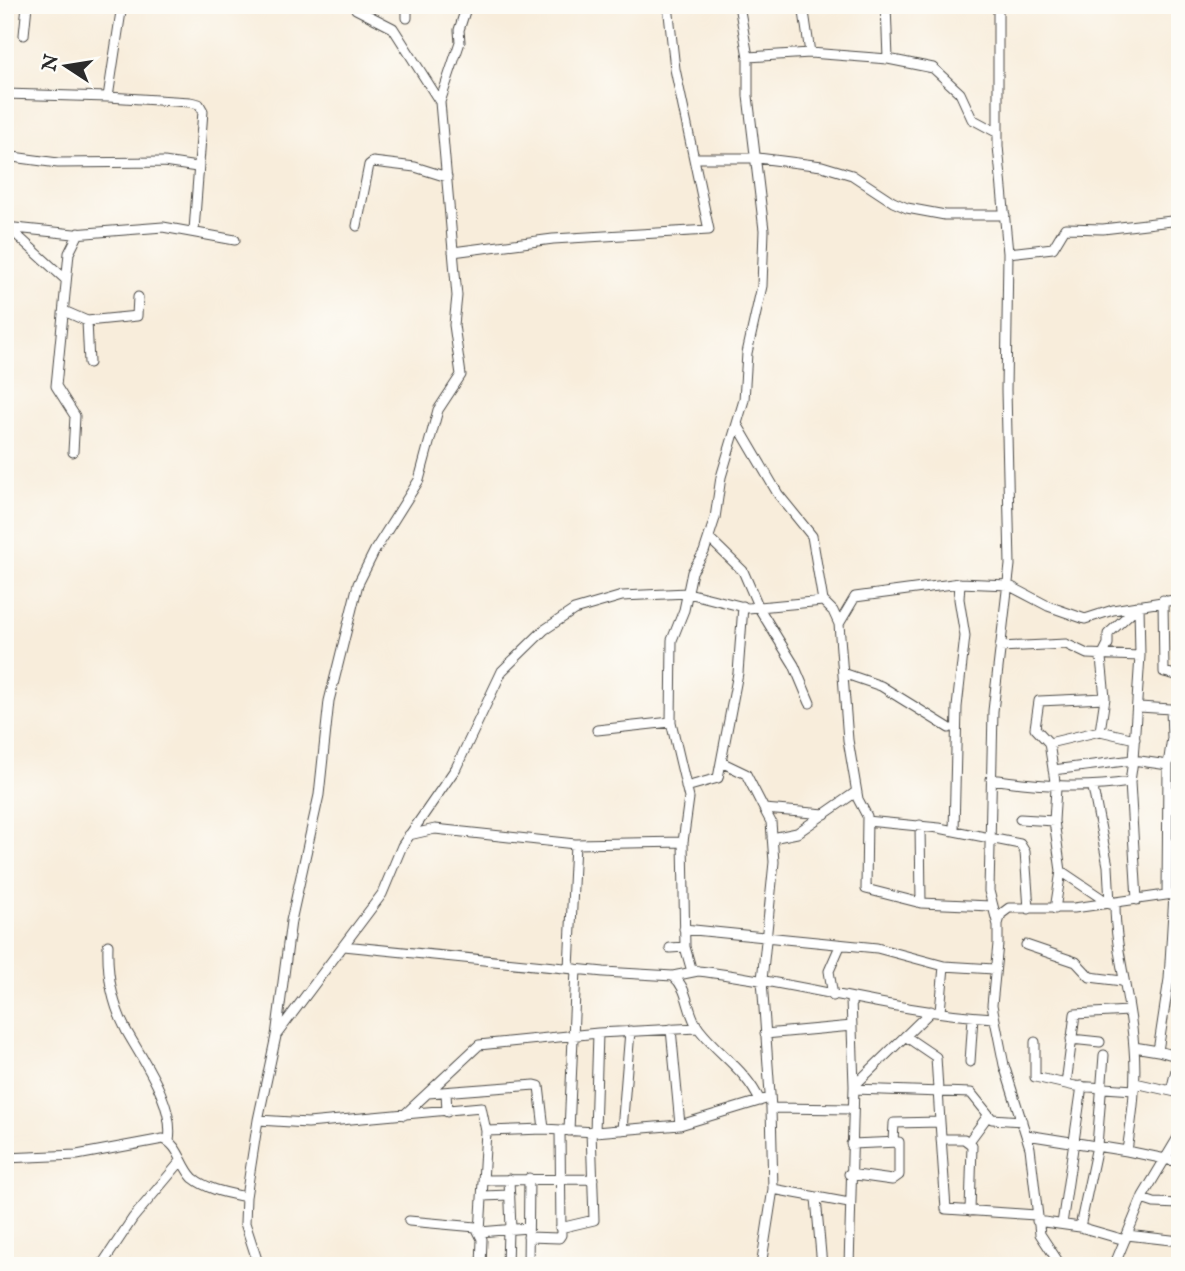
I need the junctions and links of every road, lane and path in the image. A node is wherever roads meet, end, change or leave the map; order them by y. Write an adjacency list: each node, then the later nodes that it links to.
1 (27, 5): 12 (street)
2 (122, 5): 17 (street)
3 (407, 5): 11 (street)
4 (467, 5): 18 (street)
5 (668, 5): 21 (street)
6 (739, 5): 14 (street)
7 (803, 5): 13 (street)
8 (886, 5): 15 (street)
9 (998, 5): 19 (street)
10 (356, 9): 18 (street)
11 (407, 18)
12 (24, 35)
13 (810, 53): 14 (street); 15 (street)
14 (748, 57): 22 (street)
15 (888, 59): 19 (street)
16 (5, 94): 17 (street)
17 (108, 97): 23 (street)
18 (440, 103): 24 (street)
19 (998, 134): 25 (street)
20 (5, 156): 23 (street)
21 (695, 158): 22 (street); 32 (street)
22 (758, 158): 25 (street); 39 (street)
23 (197, 167): 29 (street)
24 (447, 177): 27 (street); 32 (street)
25 (1005, 215): 33 (street)
26 (1180, 220): 33 (street)
27 (356, 226)
28 (7, 227): 30 (street); 34 (street)
29 (194, 230): 30 (street); 31 (street)
30 (79, 233): 34 (street)
31 (235, 240)
32 (453, 252): 128 (street)
33 (1008, 253): 43 (street)
34 (65, 279): 36 (street)
35 (138, 297): 37 (street)
36 (64, 311): 37 (street); 40 (street)
37 (87, 321): 38 (street)
38 (89, 363)
39 (737, 424): 41 (street); 47 (street)
40 (73, 452)
41 (709, 538): 44 (street); 50 (street)
42 (960, 583): 43 (street); 51 (street); 83 (street)
43 (1008, 585): 48 (street); 52 (street)
44 (688, 593): 49 (street); 60 (street); 84 (street)
45 (1180, 599): 46 (street)
46 (1163, 600): 48 (street); 56 (street)
47 (823, 601): 50 (street); 51 (street)
48 (1139, 605): 53 (street); 54 (street)
49 (743, 606): 50 (street); 68 (street)
50 (759, 608): 58 (street)
51 (839, 624): 55 (street)
52 (1000, 647): 53 (street); 71 (street)
53 (1102, 653): 54 (street); 57 (street)
54 (1140, 656): 59 (street)
55 (843, 673): 61 (street); 76 (street)
56 (1180, 676)
57 (1105, 698): 63 (street); 66 (street)
58 (810, 702)
59 (1139, 707): 64 (street); 65 (street)
60 (671, 722): 62 (street); 73 (street)
61 (949, 728)
62 (597, 730)
63 (1100, 731): 65 (street); 66 (street)
64 (1176, 737): 69 (street)
65 (1135, 739): 67 (street)
66 (1049, 743): 70 (street)
67 (1133, 760): 69 (street); 70 (street); 72 (street)
68 (721, 762): 73 (street); 77 (street)
69 (1168, 765): 90 (street)
70 (1053, 770): 74 (street)
71 (991, 779): 74 (street); 86 (street)
72 (1130, 782): 75 (street); 91 (street)
73 (687, 787): 87 (street)
74 (1056, 788): 75 (street); 81 (street)
75 (1093, 788): 93 (street)
76 (856, 792): 78 (street); 80 (street)
77 (764, 809): 78 (street); 85 (street)
78 (825, 814): 85 (street)
79 (1020, 819): 81 (street)
80 (867, 821): 82 (street); 92 (street)
81 (1054, 821): 89 (street)
82 (920, 825): 83 (street); 92 (street)
83 (954, 831): 86 (street)
84 (409, 835): 88 (street); 102 (street)
85 (772, 838): 99 (street)
86 (989, 838): 94 (street); 95 (street)
87 (684, 842): 88 (street); 98 (street)
88 (575, 844): 107 (street)
89 (1061, 871): 93 (street); 96 (street)
90 (1174, 894): 91 (street); 111 (street)
91 (1136, 900): 93 (street)
92 (921, 903): 94 (street)
93 (1112, 904): 96 (street); 114 (street)
94 (991, 906): 97 (street)
95 (1028, 909): 96 (street); 97 (street)
96 (1055, 909)
97 (998, 925): 108 (street)
98 (684, 929): 99 (street); 104 (street)
99 (765, 936): 103 (street); 112 (street)
100 (1026, 944): 114 (street)
101 (108, 945): 165 (street)
102 (344, 946): 107 (street); 128 (street)
103 (840, 946): 106 (street); 115 (street)
104 (685, 947): 105 (street); 109 (street)
105 (670, 948)
106 (944, 965): 108 (street); 118 (street)
107 (572, 969): 110 (street); 127 (street)
108 (994, 969): 120 (street)
109 (698, 971): 110 (street); 112 (street)
110 (673, 976): 122 (street)
111 (1169, 979): 113 (street); 134 (street)
112 (762, 980): 115 (street); 126 (street)
113 (1180, 980)
114 (1122, 981): 117 (street)
115 (833, 996): 116 (street)
116 (851, 999): 118 (street); 121 (street)
117 (1129, 1011): 130 (street); 133 (street)
118 (935, 1012): 119 (street); 129 (street)
119 (973, 1017): 120 (street); 137 (street)
120 (994, 1018): 153 (street)
121 (852, 1026): 126 (street); 140 (street)
122 (698, 1028): 123 (street); 147 (street)
123 (671, 1029): 124 (street); 155 (street)
124 (630, 1031): 125 (street); 157 (street)
125 (598, 1033): 127 (street); 160 (street)
126 (765, 1034): 147 (street)
127 (572, 1035): 146 (street); 159 (street)
128 (276, 1036): 152 (street)
129 (905, 1036): 140 (street); 143 (street)
130 (1071, 1039): 132 (street); 138 (street)
131 (1035, 1042): 138 (street)
132 (1100, 1042)
133 (1134, 1047): 134 (street); 142 (street)
134 (1158, 1051): 136 (street)
135 (1104, 1055): 141 (street)
136 (1179, 1057): 145 (street)
137 (970, 1062)
138 (1066, 1084): 139 (street)
139 (1082, 1086): 141 (street); 167 (street)
140 (854, 1087): 143 (street); 148 (street)
141 (1103, 1087): 142 (street); 169 (street)
142 (1135, 1087): 145 (street); 170 (street)
143 (940, 1091): 151 (street); 154 (street)
144 (446, 1092): 146 (street); 149 (street); 156 (street)
145 (1175, 1092)
146 (428, 1093): 150 (street)
147 (767, 1102): 148 (street); 155 (street); 181 (street)
148 (853, 1109): 168 (street)
149 (447, 1112): 150 (street); 158 (street)
150 (404, 1115): 152 (street)
151 (988, 1116): 153 (street); 164 (street)
152 (257, 1120): 184 (street)
153 (1022, 1121): 162 (street)
154 (940, 1122): 163 (street); 166 (street)
155 (680, 1125): 157 (street)
156 (544, 1129): 158 (street); 159 (street)
157 (622, 1130): 160 (street)
158 (486, 1131): 180 (street)
159 (565, 1131): 160 (street); 176 (street)
160 (593, 1132): 179 (street)
161 (1180, 1134): 172 (street)
162 (1027, 1135): 167 (street); 190 (street)
163 (941, 1139): 164 (street); 189 (street)
164 (970, 1140): 189 (street)
165 (169, 1141): 171 (street); 173 (street)
166 (893, 1142): 168 (street); 175 (street)
167 (1075, 1142): 169 (street); 192 (street)
168 (851, 1144): 175 (street)
169 (1097, 1146): 170 (street); 193 (street)
170 (1127, 1151): 172 (street)
171 (5, 1158)
172 (1162, 1160): 174 (street); 186 (street)
173 (181, 1161): 184 (street); 200 (street)
174 (1180, 1162)
175 (849, 1174): 187 (street)
176 (559, 1177): 177 (street); 179 (street); 195 (street)
177 (529, 1178): 178 (street); 197 (street)
178 (509, 1179): 180 (street); 182 (street)
179 (593, 1179): 195 (street)
180 (484, 1180): 183 (street)
181 (773, 1189): 185 (street); 205 (street)
182 (510, 1195): 183 (street); 194 (street)
183 (483, 1196): 196 (street)
184 (246, 1197): 201 (street)
185 (817, 1198): 187 (street); 206 (street)
186 (1142, 1199): 188 (street); 198 (street)
187 (849, 1203): 207 (street)
188 (1180, 1204)
189 (970, 1211): 190 (street)
190 (1036, 1218): 192 (street); 208 (street)
191 (408, 1222): 196 (street)
192 (1062, 1224): 193 (street)
193 (1080, 1227): 198 (street)
194 (509, 1228): 196 (street); 197 (street); 203 (street)
195 (560, 1228): 197 (street)
196 (480, 1232): 202 (street)
197 (528, 1233): 204 (street)
198 (1126, 1237): 199 (street); 209 (street)
199 (1180, 1241)
200 (101, 1266)
201 (259, 1266)
202 (481, 1266)
203 (507, 1266)
204 (528, 1266)
205 (761, 1266)
206 (822, 1266)
207 (849, 1266)
208 (1061, 1266)
209 (1114, 1266)

